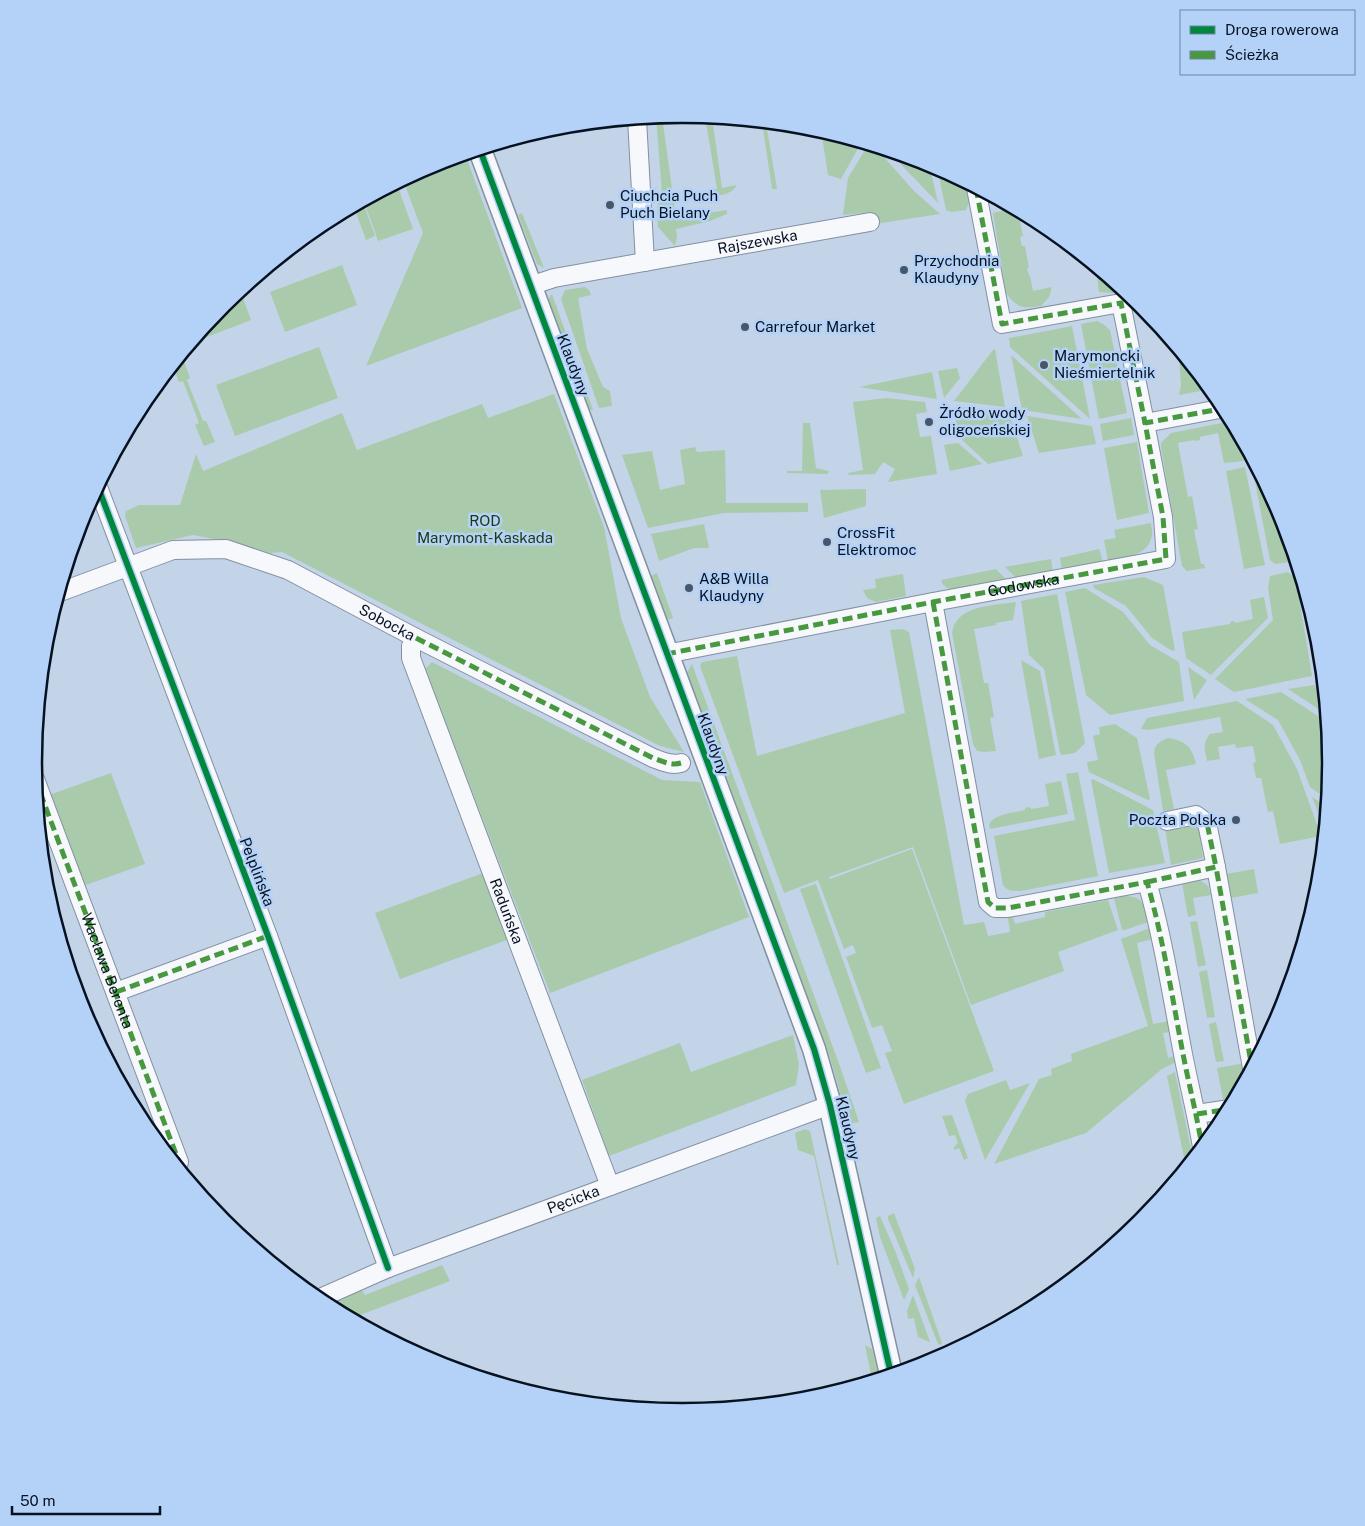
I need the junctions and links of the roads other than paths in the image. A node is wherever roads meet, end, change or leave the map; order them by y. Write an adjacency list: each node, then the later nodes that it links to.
1 (637, 124): 5 (street)
2 (482, 155): 6 (street, Klaudyny)
3 (977, 195): 8 (street)
4 (870, 222): 5 (street, Rajszewska)
5 (645, 262): 6 (street, Rajszewska)
6 (530, 286): 14 (street, Klaudyny)
7 (1217, 410): 8 (street)
8 (1144, 423): 12 (street, Godowska)
9 (102, 496): 10 (street, Pelplińska)
10 (128, 566): 11 (street, Sobocka); 13 (street, Sobocka); 20 (street, Pelplińska)
11 (66, 590)
12 (933, 602): 14 (street, Godowska); 19 (street)
13 (416, 638): 15 (street, Sobocka); 28 (street, Raduńska)
14 (666, 654): 23 (street, Klaudyny)
15 (681, 763)
16 (44, 802): 21 (street, Wacława Berenta)
17 (1167, 821): 18 (street)
18 (1216, 867): 19 (street); 22 (street)
19 (1147, 882): 25 (street)
20 (268, 936): 21 (street); 29 (street, Pelplińska)
21 (116, 992): 27 (street, Wacława Berenta)
22 (1250, 1057)
23 (830, 1105): 28 (street, Pęcicka); 31 (street, Klaudyny)
24 (1220, 1110): 25 (street)
25 (1197, 1114): 26 (street)
26 (1201, 1138)
27 (176, 1155)
28 (610, 1186): 29 (street, Pęcicka)
29 (388, 1268): 30 (street, Pęcicka)
30 (327, 1295)
31 (892, 1368)

